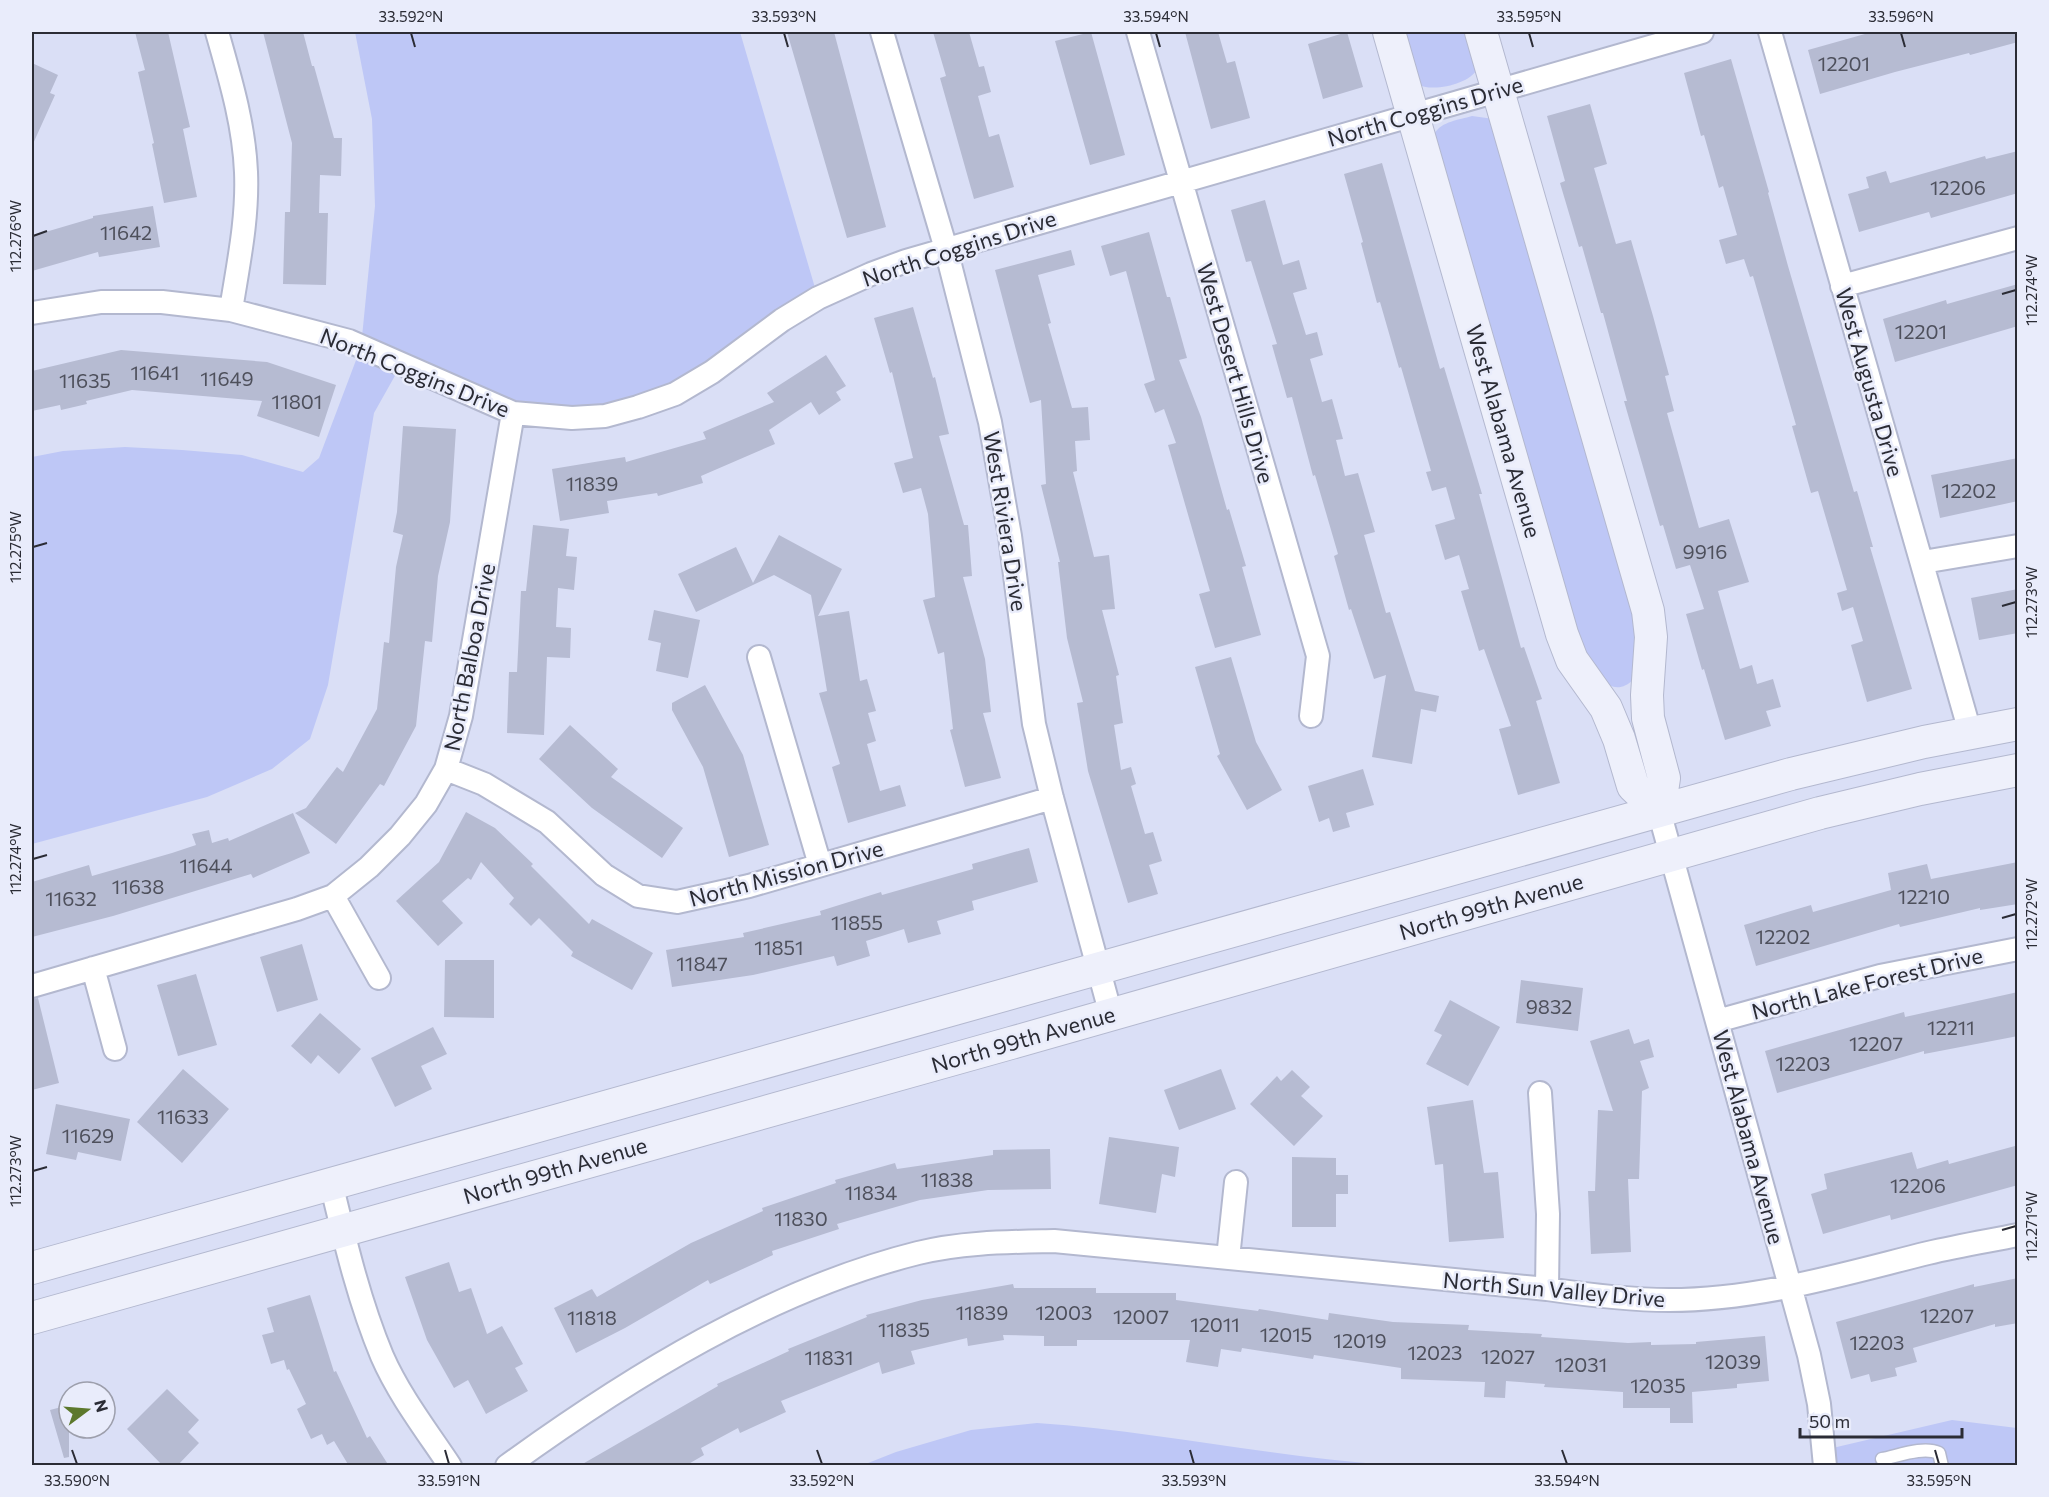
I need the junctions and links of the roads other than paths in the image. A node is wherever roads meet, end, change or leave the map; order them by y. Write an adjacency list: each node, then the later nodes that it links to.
1 (217, 32): 14 (street)
2 (882, 32): 12 (street, West Riviera Drive)
3 (1138, 32): 10 (street, West Desert Hills Drive)
4 (1389, 32): 9 (main road, West Alabama Avenue)
5 (1481, 32): 8 (main road, West Alabama Avenue)
6 (1702, 32): 8 (street, North Coggins Drive)
7 (1770, 32): 13 (street, West Augusta Drive)
8 (1498, 89): 9 (street, North Coggins Drive); 26 (main road, West Alabama Avenue)
9 (1413, 114): 10 (street, North Coggins Drive); 26 (main road, West Alabama Avenue)
10 (1181, 182): 12 (street, North Coggins Drive); 20 (street, West Desert Hills Drive)
11 (2018, 238): 13 (street)
12 (946, 249): 16 (street, North Coggins Drive); 25 (street, West Riviera Drive)
13 (1842, 286): 18 (street, West Augusta Drive)
14 (231, 310): 15 (street, North Coggins Drive); 16 (street, North Coggins Drive)
15 (32, 314)
16 (513, 413): 23 (street, North Balboa Drive)
17 (2018, 546): 18 (street)
18 (1923, 562): 22 (street, West Augusta Drive)
19 (759, 657): 28 (street)
20 (1311, 716)
21 (2018, 724): 22 (main road, North 99th Avenue)
22 (1970, 732): 26 (main road, North 99th Avenue)
23 (446, 769): 28 (street, North Mission Drive); 29 (street, North Balboa Drive)
24 (2018, 770): 27 (main road, North 99th Avenue)
25 (1052, 798): 28 (street, North Mission Drive); 32 (street, West Riviera Drive)
26 (1659, 811): 27 (street, West Alabama Avenue); 32 (main road, North 99th Avenue)
27 (1671, 855): 35 (main road, North 99th Avenue); 36 (street, West Alabama Avenue)
28 (820, 865)
29 (333, 896): 31 (street, North Balboa Drive); 33 (street)
30 (2018, 949): 36 (street, North Lake Forest Drive)
31 (93, 968): 34 (street, North Balboa Drive); 37 (street)
32 (1098, 968): 35 (street, West Riviera Drive); 40 (main road, North 99th Avenue)
33 (380, 978)
34 (32, 986)
35 (1111, 1015): 41 (main road, North 99th Avenue)
36 (1717, 1021): 45 (street, West Alabama Avenue)
37 (115, 1049)
38 (1540, 1093): 46 (street)
39 (1236, 1182): 43 (street)
40 (331, 1183): 41 (street); 44 (main road, North 99th Avenue)
41 (343, 1229): 47 (main road, North 99th Avenue); 49 (street)
42 (2018, 1235): 45 (street, North Sun Valley Drive)
43 (1228, 1258): 46 (street, North Sun Valley Drive); 50 (street, North Sun Valley Drive)
44 (32, 1268)
45 (1791, 1287): 46 (street, North Sun Valley Drive); 51 (street, West Alabama Avenue)
46 (1547, 1289)
47 (32, 1318)
48 (1882, 1459): 52 (lane)
49 (450, 1466)
50 (507, 1466)
51 (1826, 1466)
52 (1942, 1466)

